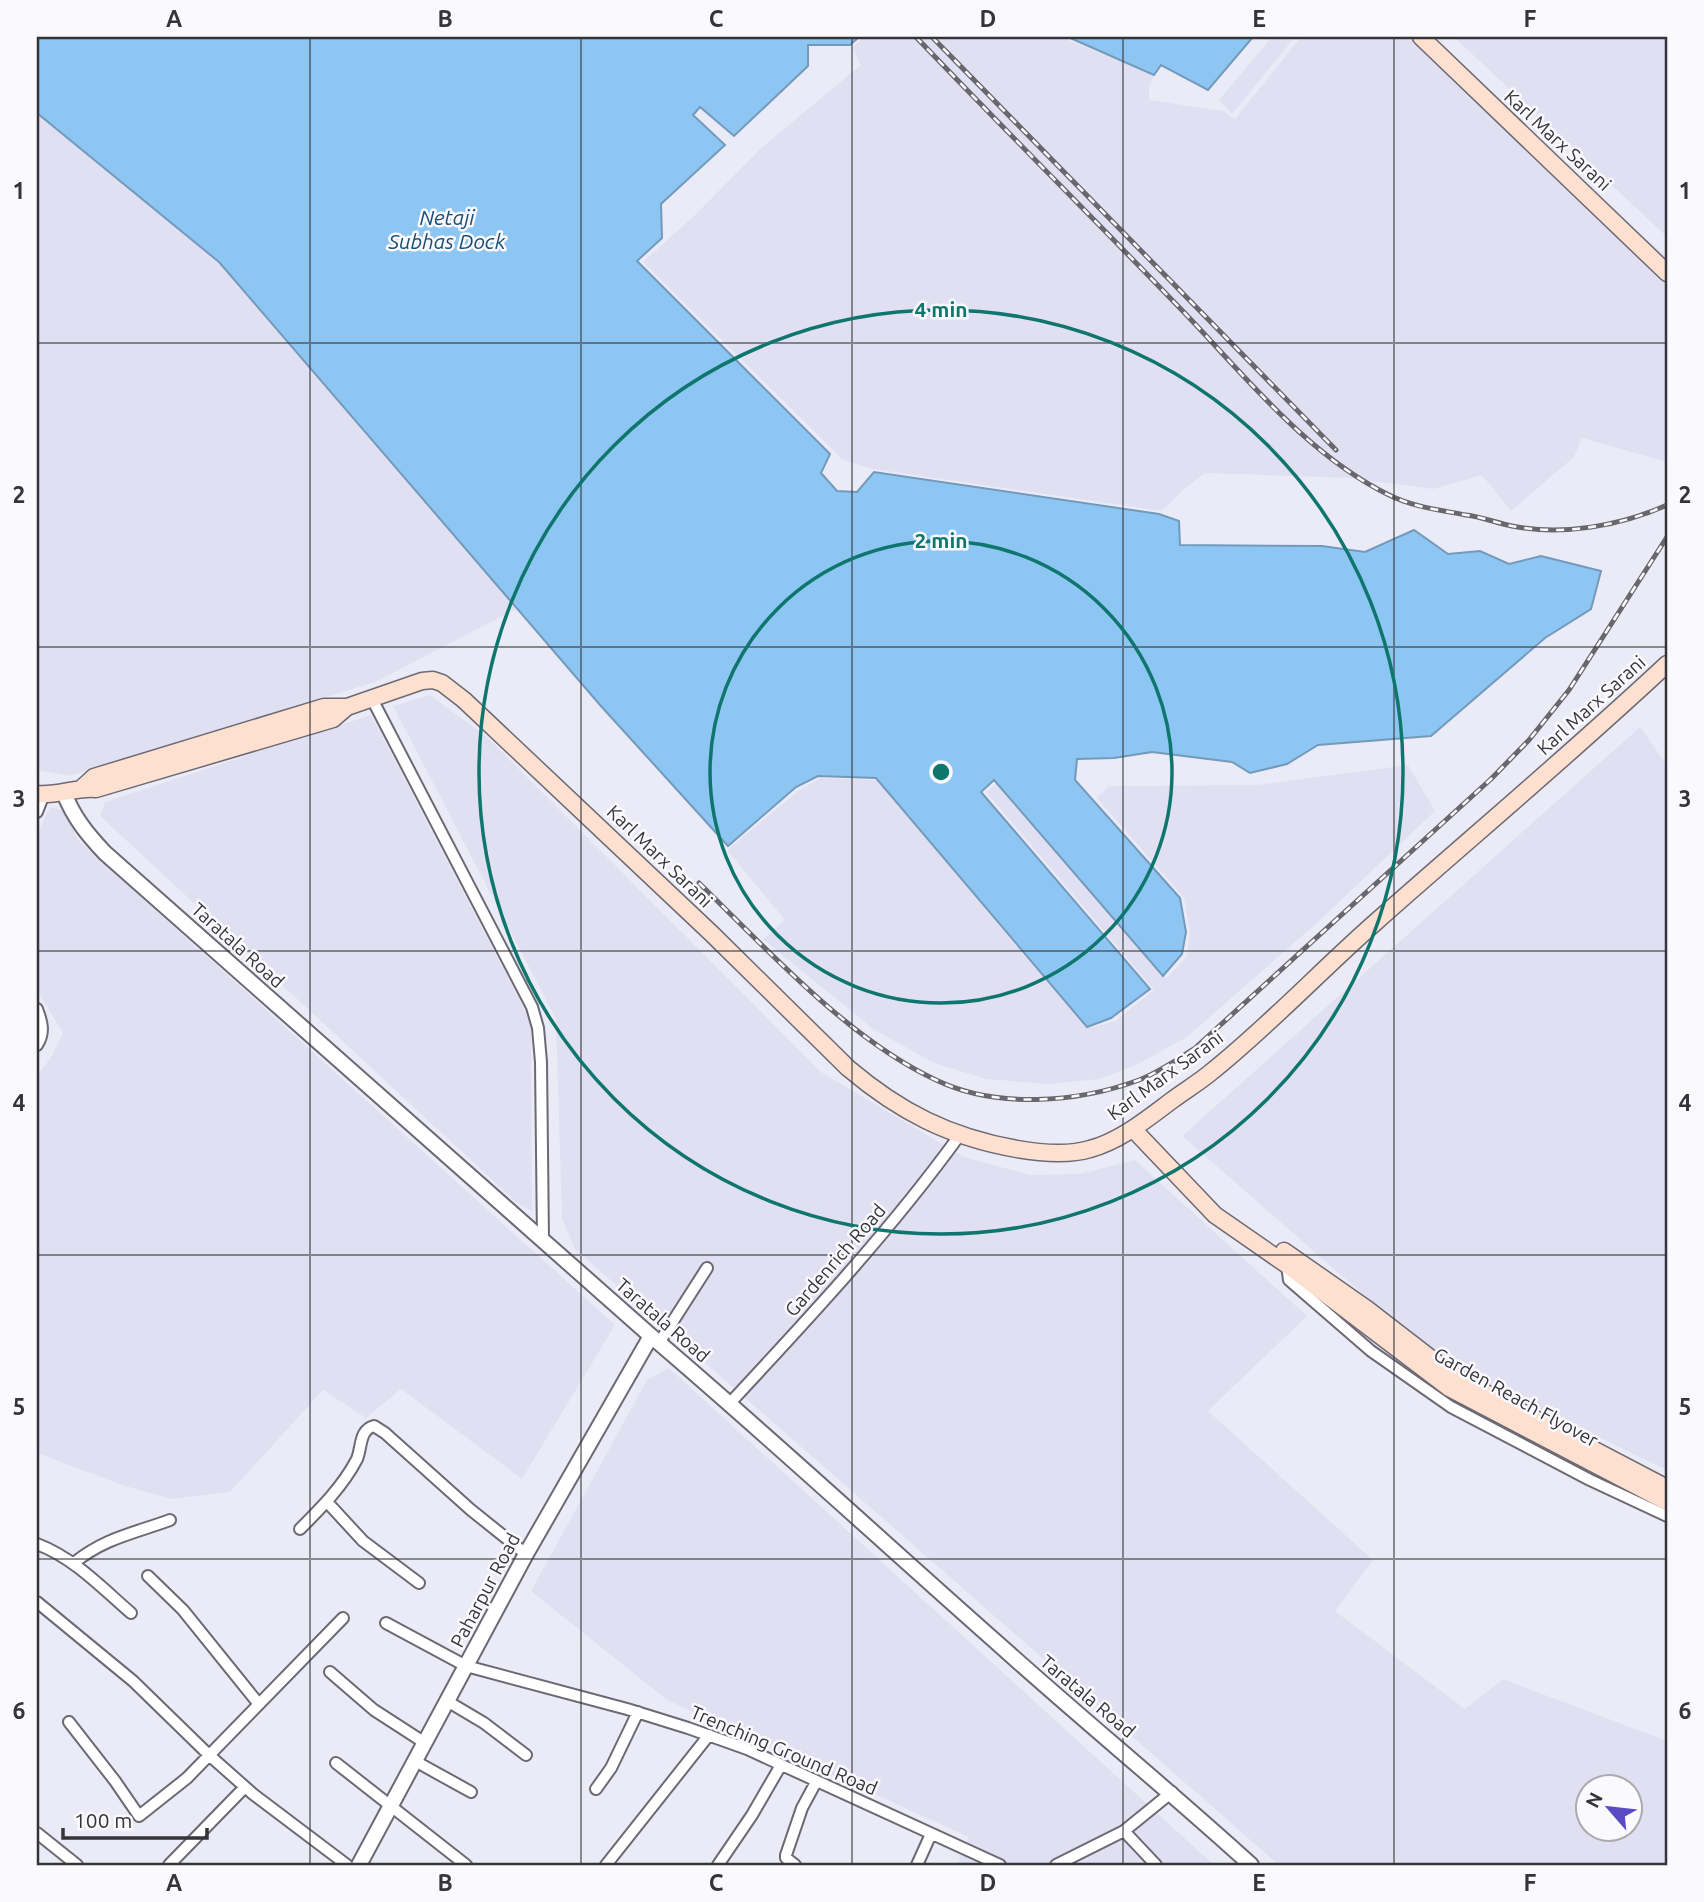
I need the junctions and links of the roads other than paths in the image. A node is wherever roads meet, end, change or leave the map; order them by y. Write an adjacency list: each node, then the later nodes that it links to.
1 (1421, 37): 2 (main road, Karl Marx Sarani)
2 (1667, 273)
3 (1667, 664): 10 (main road, Karl Marx Sarani)
4 (371, 697): 5 (main road, Karl Marx Sarani); 11 (main road, Karl Marx Sarani); 12 (street)
5 (64, 793): 6 (main road, Karl Marx Sarani); 12 (street, Taratala Road)
6 (40, 794): 7 (street)
7 (37, 812)
8 (37, 1009): 9 (street)
9 (37, 1045)
10 (1133, 1129): 11 (main road, Karl Marx Sarani); 13 (main road, Garden Reach Flyover)
11 (959, 1136): 17 (street, Gardenrich Road)
12 (542, 1240): 16 (street, Taratala Road)
13 (1291, 1261): 15 (main road, Garden Reach Flyover); 21 (street)
14 (707, 1268): 16 (street)
15 (1363, 1315): 18 (main road, Garden Reach Flyover); 20 (main road, Garden Reach Flyover)
16 (655, 1340): 17 (street, Taratala Road); 25 (street, Paharpur Road)
17 (730, 1403): 50 (street, Taratala Road)
18 (1667, 1488)
19 (327, 1502): 23 (street); 25 (street); 28 (street)
20 (1667, 1502)
21 (1667, 1516)
22 (170, 1520): 26 (street)
23 (300, 1529)
24 (37, 1544): 26 (street)
25 (526, 1554): 33 (street, Paharpur Road)
26 (74, 1563): 30 (street)
27 (148, 1576): 36 (street)
28 (419, 1583)
29 (37, 1602): 41 (street)
30 (131, 1613)
31 (343, 1618): 36 (street)
32 (386, 1623): 33 (street, Trenching Ground Road)
33 (466, 1666): 35 (street, Paharpur Road); 37 (street, Trenching Ground Road)
34 (330, 1672): 40 (street)
35 (447, 1701): 40 (street, Paharpur Road); 42 (street)
36 (258, 1703): 41 (street)
37 (638, 1712): 39 (street, Trenching Ground Road); 48 (street)
38 (69, 1722): 41 (street)
39 (709, 1735): 45 (street, Trenching Ground Road); 60 (street)
40 (425, 1743): 43 (street, Paharpur Road)
41 (209, 1755): 47 (street)
42 (526, 1755)
43 (415, 1761): 49 (street); 51 (street, Paharpur Road)
44 (336, 1763): 51 (street)
45 (781, 1765): 46 (street, Trenching Ground Road); 61 (street)
46 (816, 1782): 54 (street, Trenching Ground Road); 62 (street)
47 (245, 1787): 56 (street); 57 (street)
48 (596, 1789)
49 (471, 1792)
50 (1171, 1792): 52 (street); 67 (street, Taratala Road)
51 (390, 1805): 58 (street, Paharpur Road); 59 (street)
52 (1124, 1831): 65 (street); 66 (street)
53 (37, 1833): 55 (street)
54 (931, 1834): 63 (street); 64 (street, Trenching Ground Road)
55 (81, 1865)
56 (169, 1865)
57 (346, 1865)
58 (359, 1865)
59 (466, 1865)
60 (606, 1865)
61 (718, 1865)
62 (794, 1865)
63 (917, 1865)
64 (1000, 1865)
65 (1056, 1865)
66 (1156, 1865)
67 (1251, 1865)

